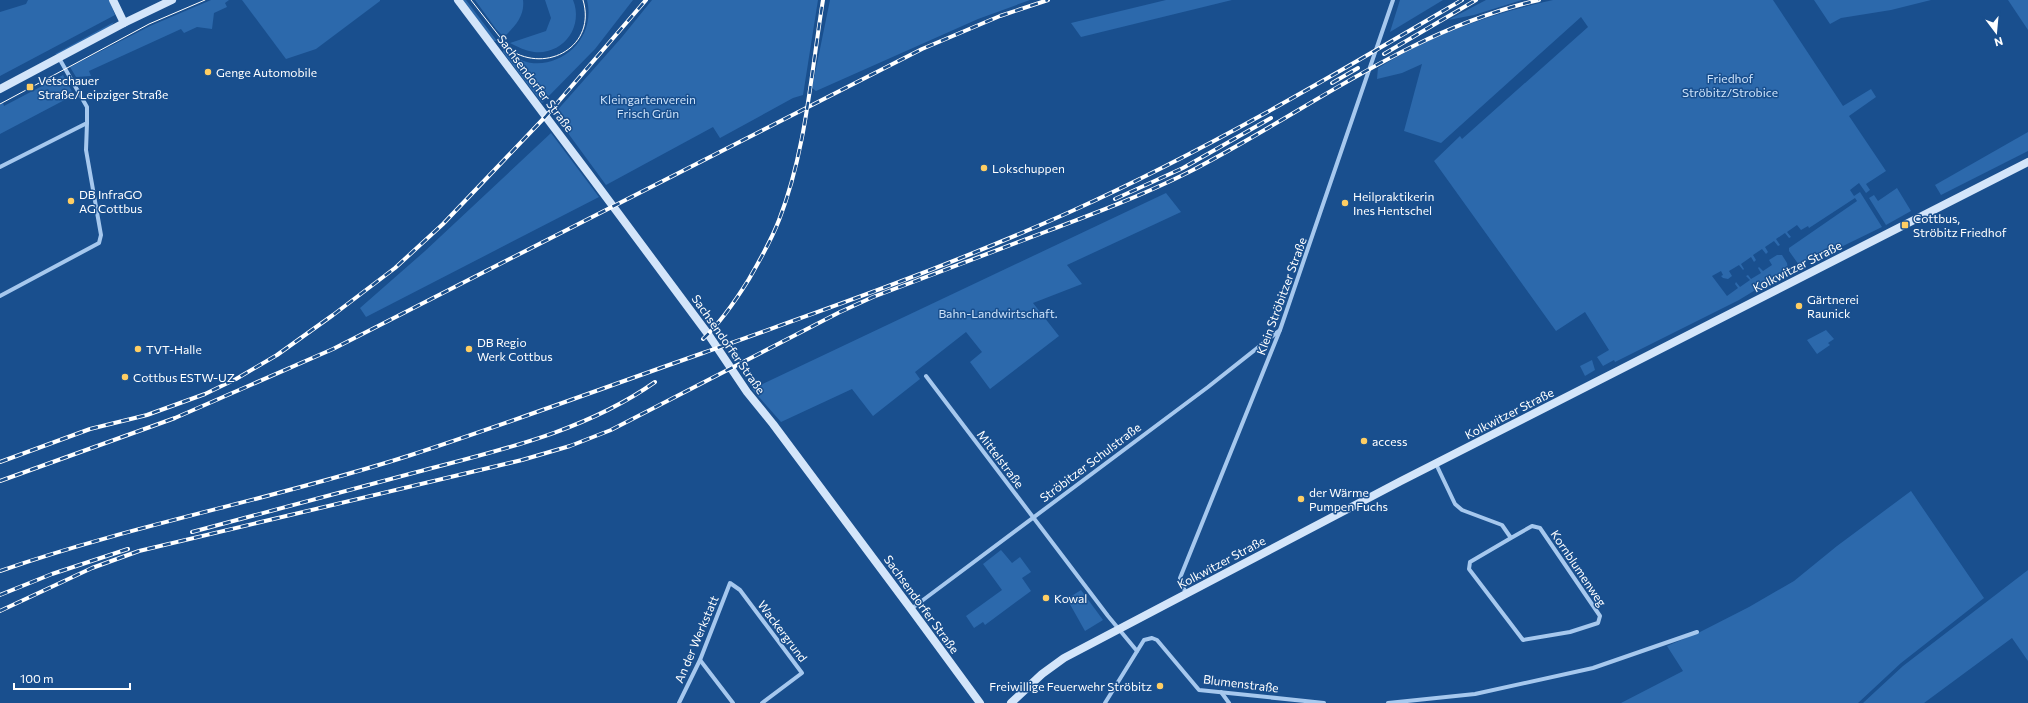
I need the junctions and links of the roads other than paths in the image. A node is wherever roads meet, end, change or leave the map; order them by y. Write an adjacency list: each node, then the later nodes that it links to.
1 (113, 0): 5 (main road)
2 (172, 0): 5 (main road)
3 (458, 0): 19 (main road, Sachsendorfer Straße)
4 (1393, 0): 12 (street, Klein Ströbitzer Straße)
5 (124, 23): 6 (main road)
6 (59, 58): 7 (main road); 8 (street)
7 (0, 89)
8 (87, 123): 10 (street); 11 (street)
9 (2028, 162): 14 (main road, Kolkwitzer Straße)
10 (0, 167)
11 (0, 296)
12 (1280, 330): 15 (street, Ströbitzer Schulstraße); 18 (street, Klein Ströbitzer Straße)
13 (926, 376): 15 (street, Mittelstraße)
14 (1436, 464): 16 (street); 18 (main road, Kolkwitzer Straße)
15 (1033, 518): 19 (street, Ströbitzer Schulstraße); 20 (street, Mittelstraße)
16 (1511, 538): 16 (street, Kornblumenweg)
17 (730, 583): 23 (street, An der Werkstatt); 27 (street, Wackergrund)
18 (1186, 594): 20 (main road, Kolkwitzer Straße)
19 (911, 609): 28 (main road, Sachsendorfer Straße)
20 (1119, 629): 22 (street, Mittelstraße); 29 (main road, Kolkwitzer Straße)
21 (1697, 632): 33 (street)
22 (1137, 651): 24 (street, Blumenstraße); 30 (street)
23 (700, 660): 25 (street, An der Werkstatt); 26 (street)
24 (1221, 692): 31 (street); 32 (street, Blumenstraße)
25 (679, 703)
26 (733, 703)
27 (762, 703)
28 (980, 703)
29 (1011, 703)
30 (1105, 703)
31 (1229, 703)
32 (1324, 703)
33 (1388, 703)

